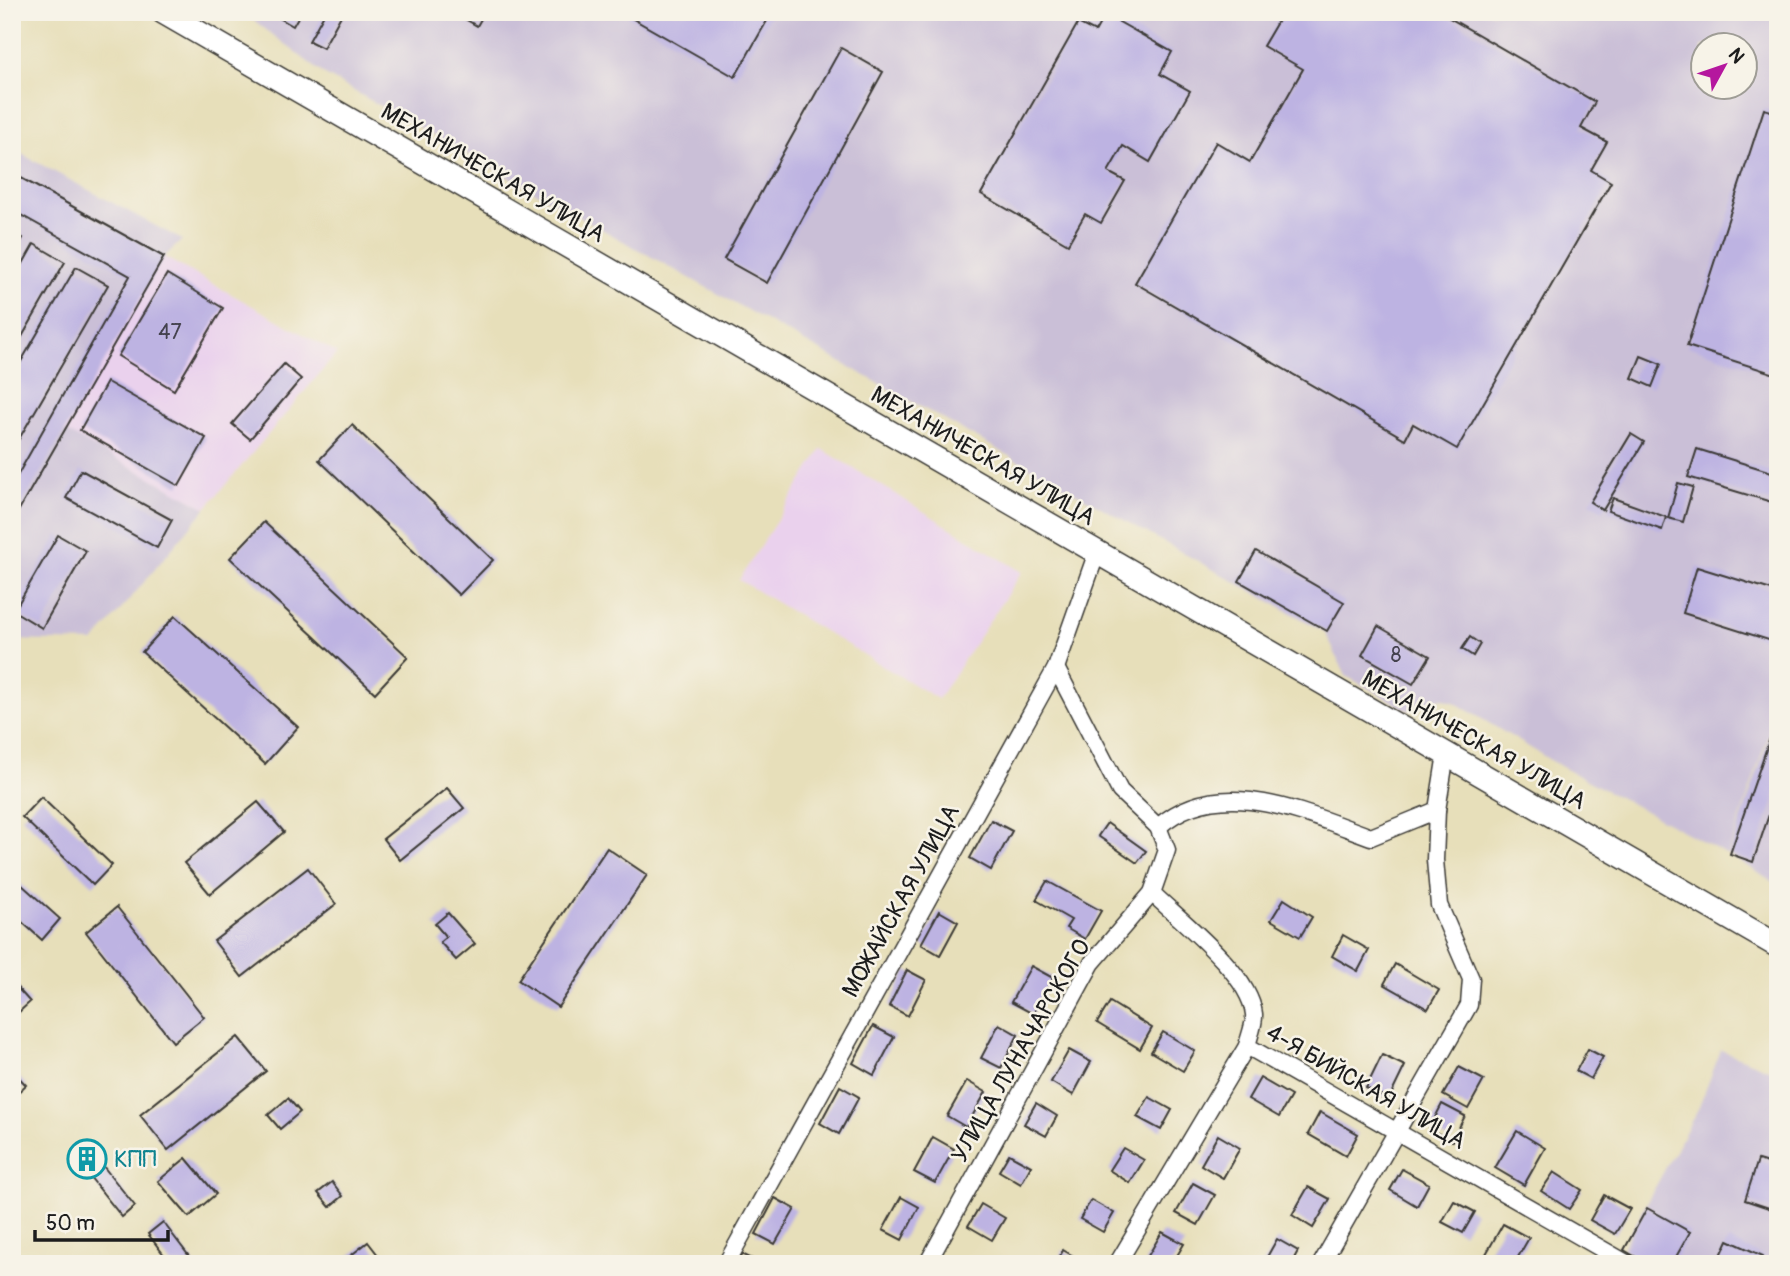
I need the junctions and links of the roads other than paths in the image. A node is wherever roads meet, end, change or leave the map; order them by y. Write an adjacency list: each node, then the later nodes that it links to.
1 (163, 12): 2 (street, МЕХАНИЧЕСКАЯ УЛИЦА)
2 (1097, 552): 3 (street, МОЖАЙСКАЯ УЛИЦА); 4 (street, МЕХАНИЧЕСКАЯ УЛИЦА)
3 (1056, 668): 6 (street); 11 (street, МОЖАЙСКАЯ УЛИЦА)
4 (1446, 754): 5 (street); 8 (street, МЕХАНИЧЕСКАЯ УЛИЦА)
5 (1437, 810): 6 (street); 10 (street)
6 (1158, 827): 7 (street, УЛИЦА ЛУНАЧАРСКОГО)
7 (1153, 893): 9 (street, 4-Я БИЙСКАЯ УЛИЦА); 12 (street, УЛИЦА ЛУНАЧАРСКОГО)
8 (1778, 946)
9 (1247, 1046): 10 (street, 4-Я БИЙСКАЯ УЛИЦА); 13 (street)
10 (1397, 1132): 14 (street); 15 (street, 4-Я БИЙСКАЯ УЛИЦА)
11 (726, 1264)
12 (927, 1264)
13 (1117, 1264)
14 (1321, 1264)
15 (1628, 1264)

